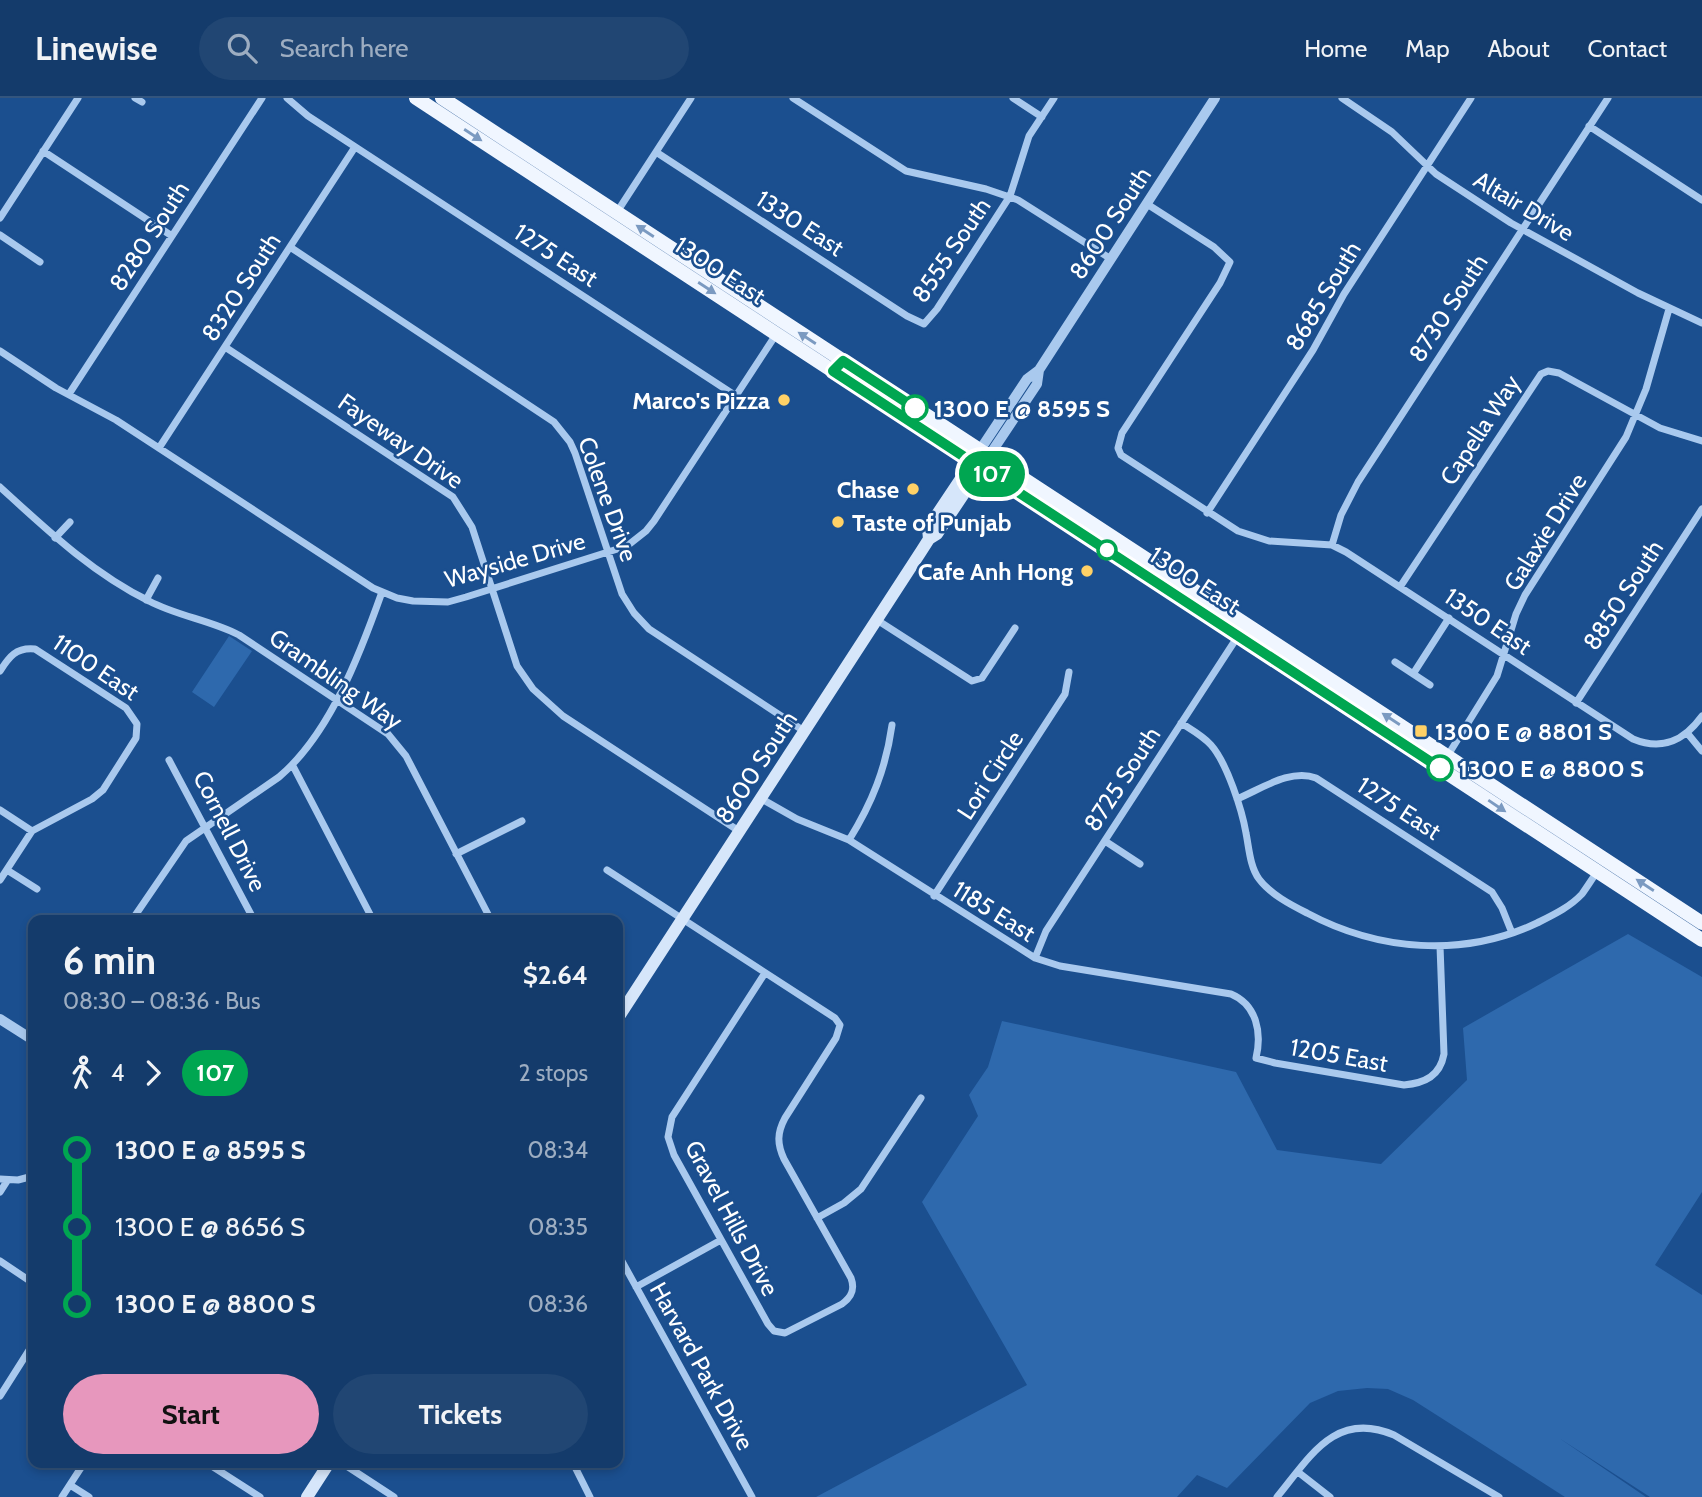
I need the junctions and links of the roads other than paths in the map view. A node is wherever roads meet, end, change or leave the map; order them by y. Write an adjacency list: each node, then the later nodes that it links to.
1 (78, 98): 17 (street)
2 (262, 98): 27 (street, 8280 South)
3 (287, 98): 16 (street, 1275 East)
4 (416, 98): 24 (main road, 1300 East, one-way to 24)
5 (442, 98): 24 (main road, 1300 East)
6 (691, 98): 18 (street)
7 (793, 98): 20 (street)
8 (1013, 98): 14 (street)
9 (1054, 98): 14 (street, 8555 South)
10 (1215, 98): 22 (street, 8600 South)
11 (1342, 98): 19 (street, Altair Drive)
12 (1471, 98): 19 (street, 8685 South)
13 (1608, 98): 15 (street, 8730 South)
14 (1042, 117): 20 (street, 8555 South)
15 (1589, 126): 21 (street); 25 (street, 8730 South)
16 (355, 147): 28 (street, 8320 South); 38 (street, 1275 East)
17 (43, 151): 23 (street); 27 (street)
18 (656, 152): 24 (street); 33 (street, 1330 East)
19 (1426, 167): 25 (street, Altair Drive); 45 (street, 8685 South)
20 (1010, 196): 29 (street); 33 (street, 8555 South)
21 (1702, 200)
22 (1147, 204): 29 (street, 8600 South); 45 (street)
23 (0, 218)
24 (612, 218): 34 (main road, 1300 East)
25 (1522, 230): 31 (street, Altair Drive); 48 (street, 8730 South)
26 (0, 236): 30 (street)
27 (172, 236): 37 (street, 8280 South)
28 (290, 247): 35 (street, 8320 South); 49 (street, Colene Drive)
29 (1111, 259): 42 (street, 8600 South)
30 (40, 262)
31 (1669, 309): 32 (street, Altair Drive); 39 (street, Galaxie Drive)
32 (1702, 323)
33 (924, 324)
34 (780, 328): 38 (street, Wayside Drive); 42 (main road, 1300 East)
35 (225, 347): 41 (street, 8320 South); 52 (street, Fayeway Drive)
36 (0, 351): 37 (street, Wayside Drive)
37 (69, 394): 41 (street, Wayside Drive)
38 (736, 396): 49 (street, Wayside Drive)
39 (1636, 416): 40 (street, Capella Way); 51 (street, Capella Way); 59 (street, Galaxie Drive)
40 (1702, 440)
41 (159, 448): 53 (street, Wayside Drive)
42 (981, 458): 56 (main road, 8600 South); 58 (main road, 1300 East)
43 (0, 487): 47 (street, Grambling Way)
44 (1702, 509): 66 (street, 8850 South)
45 (1207, 513): 48 (street)
46 (70, 522): 47 (street)
47 (55, 538): 54 (street, Grambling Way)
48 (1332, 545): 51 (street, 1350 East)
49 (608, 552): 52 (street, Wayside Drive); 70 (street, Colene Drive)
50 (158, 578): 54 (street)
51 (1400, 586): 55 (street, 1350 East)
52 (492, 589): 53 (street, Wayside Drive); 82 (street, Fayeway Drive)
53 (382, 592): 65 (street)
54 (146, 600): 65 (street, Grambling Way)
55 (1449, 618): 59 (street, 1350 East); 63 (street)
56 (877, 620): 57 (street); 70 (main road, 8600 South)
57 (1015, 628)
58 (1242, 630): 68 (street, 8725 South); 74 (main road, 1300 East)
59 (1505, 656): 66 (street, 1350 East); 74 (street, Galaxie Drive)
60 (1395, 662): 63 (street)
61 (0, 671): 81 (street, 1100 East)
62 (1069, 672): 92 (street, Lori Circle)
63 (1413, 674): 64 (street)
64 (1430, 685)
65 (337, 699): 75 (street); 85 (street, Grambling Way)
66 (1576, 703): 71 (street, 1350 East)
67 (1702, 716): 71 (street)
68 (1181, 723): 77 (street); 84 (street, 8725 South)
69 (892, 725): 83 (street)
70 (804, 731): 76 (main road, 8600 South)
71 (1688, 734): 72 (street)
72 (1702, 751)
73 (169, 760): 80 (street, Cornell Drive)
74 (1444, 762): 89 (main road, 1300 East, one-way to 89); 98 (main road, 1300 East, one-way to 74)
75 (293, 766): 80 (street); 95 (street)
76 (760, 798): 82 (main road, 8600 South); 83 (street, 1185 East)
77 (1237, 799): 99 (street, 1275 East); 101 (street)
78 (0, 810): 81 (street)
79 (522, 821): 85 (street)
80 (206, 825): 93 (street); 94 (street, Cornell Drive)
81 (32, 831): 87 (street)
82 (739, 831): 97 (main road, 8600 South)
83 (849, 840): 92 (street, 1185 East)
84 (1105, 841): 86 (street); 102 (street, 8725 South)
85 (456, 854): 96 (street, Grambling Way)
86 (1140, 864)
87 (7, 870): 90 (street); 91 (street)
88 (607, 870): 97 (street)
89 (1597, 872): 99 (street); 100 (main road, 1300 East)
90 (0, 880)
91 (37, 889)
92 (934, 896): 102 (street, 1185 East)
93 (135, 915)
94 (251, 915)
95 (370, 915)
96 (488, 915)
97 (682, 918): 103 (street); 104 (main road, 8600 South)
98 (1702, 923)
99 (1512, 933): 101 (street)
100 (1702, 940)
101 (1440, 946): 107 (street, 1205 East)
102 (1035, 958): 107 (street, 1185 East)
103 (765, 973): 112 (street); 113 (street, Gravel Hills Drive)
104 (623, 1010)
105 (0, 1018): 106 (street)
106 (28, 1037)
107 (1256, 1058)
108 (921, 1098): 112 (street)
109 (28, 1177): 110 (street)
110 (3, 1180): 111 (street)
111 (0, 1192)
112 (817, 1218): 113 (street, Gravel Hills Drive)
113 (721, 1240): 117 (street)
114 (0, 1261): 116 (street)
115 (623, 1263): 117 (street, Harvard Park Drive)
116 (28, 1280)
117 (636, 1287): 133 (street, Harvard Park Drive)
118 (28, 1352): 119 (street)
119 (0, 1395)
120 (81, 1468): 126 (street)
121 (215, 1468): 129 (street)
122 (326, 1468): 130 (main road)
123 (350, 1468): 131 (street)
124 (576, 1468): 132 (street)
125 (1298, 1472): 134 (street); 135 (street); 136 (street)
126 (70, 1485): 127 (street); 128 (street)
127 (62, 1497)
128 (89, 1497)
129 (260, 1497)
130 (307, 1497)
131 (394, 1497)
132 (590, 1497)
133 (752, 1497)
134 (1277, 1497)
135 (1330, 1497)
136 (1499, 1497)

